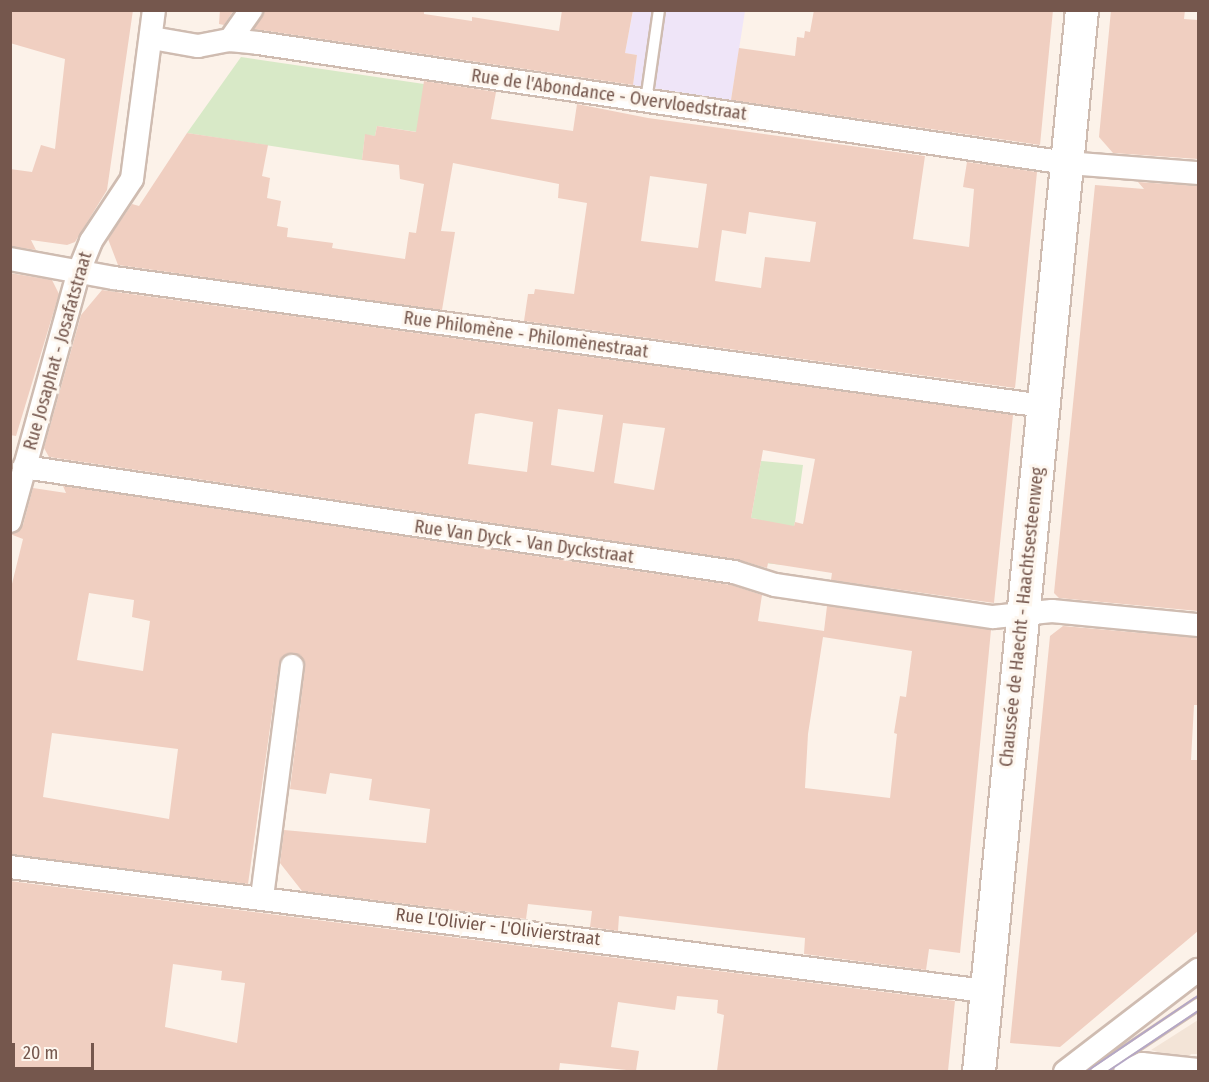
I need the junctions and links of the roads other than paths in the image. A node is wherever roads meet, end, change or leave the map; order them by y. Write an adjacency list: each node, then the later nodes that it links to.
1 (154, 10): 5 (street, Rue Josaphat - Josafatstraat)
2 (251, 10): 6 (street)
3 (659, 10): 7 (lane)
4 (1082, 10): 8 (street, Chaussée de Haecht - Haachtsesteenweg)
5 (152, 38): 6 (street, Rue de l'Abondance - Overvloedstraat); 11 (street, Rue Josaphat - Josafatstraat)
6 (231, 40): 7 (street, Rue de l'Abondance - Overvloedstraat)
7 (646, 102): 8 (street, Rue de l'Abondance - Overvloedstraat)
8 (1067, 163): 9 (street, Rue de l'Abondance - Overvloedstraat); 12 (street, Chaussée de Haecht - Haachtsesteenweg)
9 (1198, 173)
10 (10, 259): 11 (street, Rue Philomène - Philomènestraat)
11 (79, 272): 12 (street, Rue Philomène - Philomènestraat); 13 (street, Rue Josaphat - Josafatstraat)
12 (1043, 406): 15 (street, Chaussée de Haecht - Haachtsesteenweg)
13 (24, 467): 14 (street, Rue Josaphat - Josafatstraat); 15 (street, Rue Van Dyck - Van Dyckstraat)
14 (10, 521)
15 (1023, 617): 16 (street, Rue Van Dyck - Van Dyckstraat); 21 (street, Chaussée de Haecht - Haachtsesteenweg)
16 (1198, 625)
17 (292, 666): 19 (street)
18 (10, 867): 19 (street, Rue L'Olivier - L'Olivierstraat)
19 (261, 897): 21 (street, Rue L'Olivier - L'Olivierstraat)
20 (1198, 970): 25 (street)
21 (986, 991): 24 (street, Chaussée de Haecht - Haachtsesteenweg)
22 (1198, 1004): 26 (lane)
23 (1198, 1070): 27 (street)
24 (979, 1071)
25 (1065, 1071)
26 (1096, 1071)
27 (1125, 1071)

